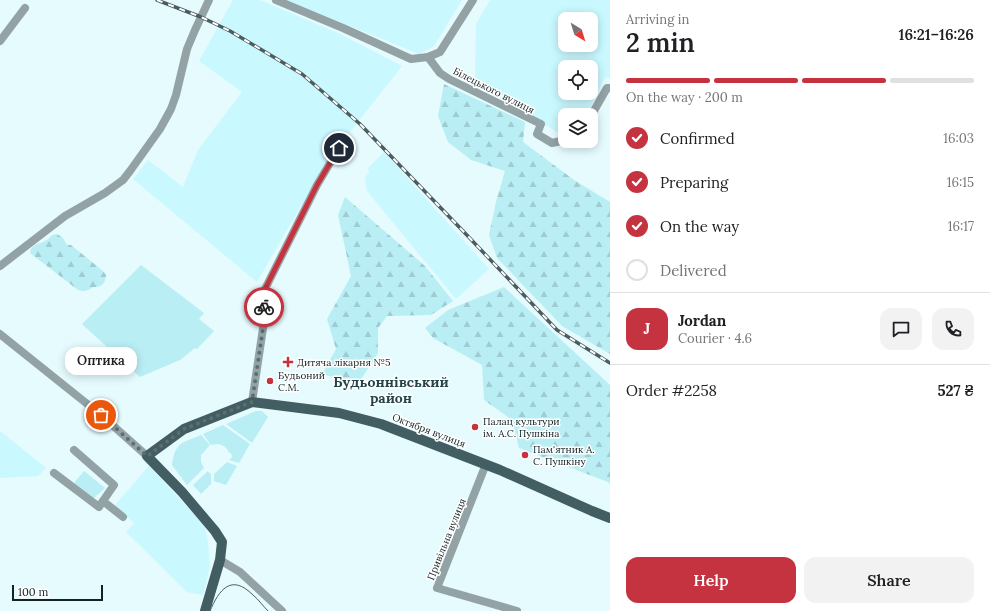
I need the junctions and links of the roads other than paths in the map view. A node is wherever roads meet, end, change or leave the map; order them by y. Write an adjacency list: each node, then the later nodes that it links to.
1 (209, 0): 11 (street)
2 (276, 0): 6 (street)
3 (472, 0): 6 (street)
4 (25, 8): 5 (street)
5 (0, 41)
6 (428, 57): 9 (street, Білецького вулиця)
7 (610, 88): 8 (street)
8 (596, 108)
9 (558, 142)
10 (339, 148): 13 (street)
11 (0, 266)
12 (0, 334): 15 (street)
13 (252, 402): 15 (main road, Октября вулиця); 16 (main road, Октября вулиця)
14 (74, 450): 18 (street)
15 (147, 456): 21 (main road)
16 (486, 464): 20 (main road, Октября вулиця); 24 (street, Привільна вулиця)
17 (54, 473): 18 (street)
18 (103, 501): 19 (street)
19 (123, 517)
20 (610, 518)
21 (220, 560): 22 (main road); 23 (street)
22 (205, 611)
23 (282, 611)
24 (517, 611)

